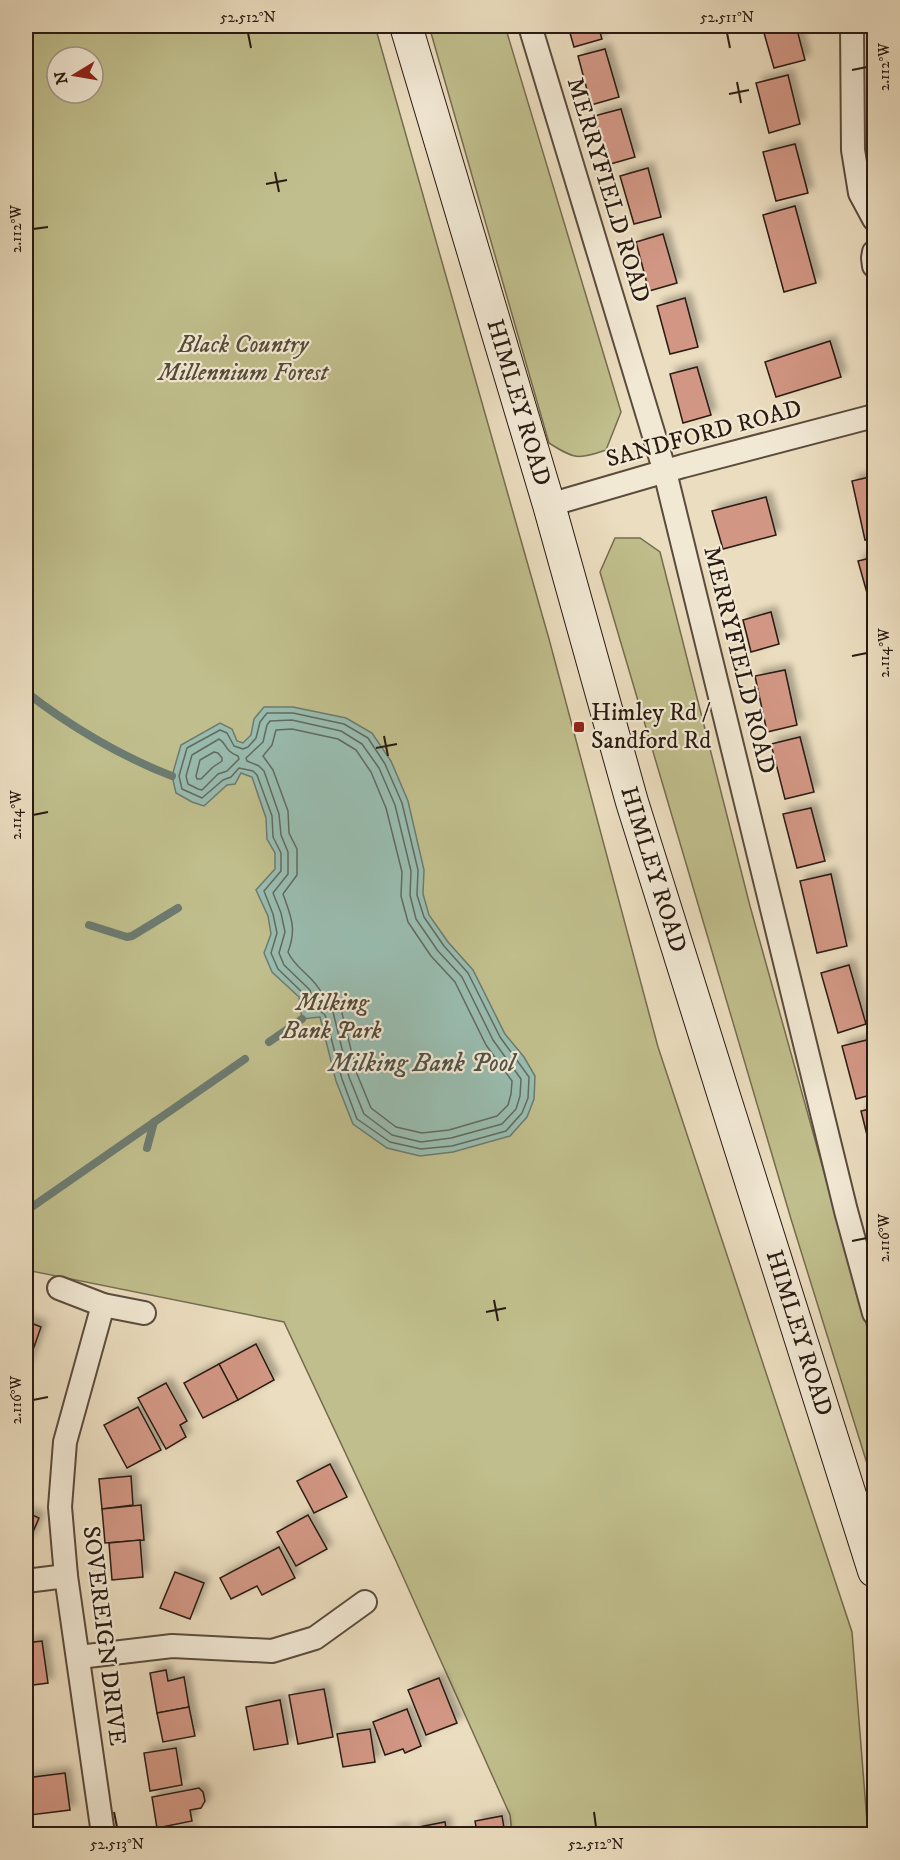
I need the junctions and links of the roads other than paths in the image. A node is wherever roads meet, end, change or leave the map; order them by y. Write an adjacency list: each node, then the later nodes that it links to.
1 (406, 26): 9 (main road, HIMLEY ROAD)
2 (530, 26): 8 (street, MERRYFIELD ROAD)
3 (852, 26): 4 (street)
4 (874, 219)
5 (874, 252): 6 (street)
6 (874, 266)
7 (874, 416): 8 (street, SANDFORD ROAD)
8 (665, 472): 9 (street, SANDFORD ROAD); 13 (street, MERRYFIELD ROAD)
9 (549, 505): 14 (main road, HIMLEY ROAD)
10 (59, 1288): 11 (street)
11 (103, 1305): 12 (street); 15 (street, SOVEREIGN DRIVE)
12 (144, 1313)
13 (874, 1313)
14 (874, 1571)
15 (66, 1576): 16 (street); 18 (street, SOVEREIGN DRIVE)
16 (26, 1581)
17 (365, 1602): 18 (street)
18 (79, 1657): 19 (street, SOVEREIGN DRIVE)
19 (103, 1834)

